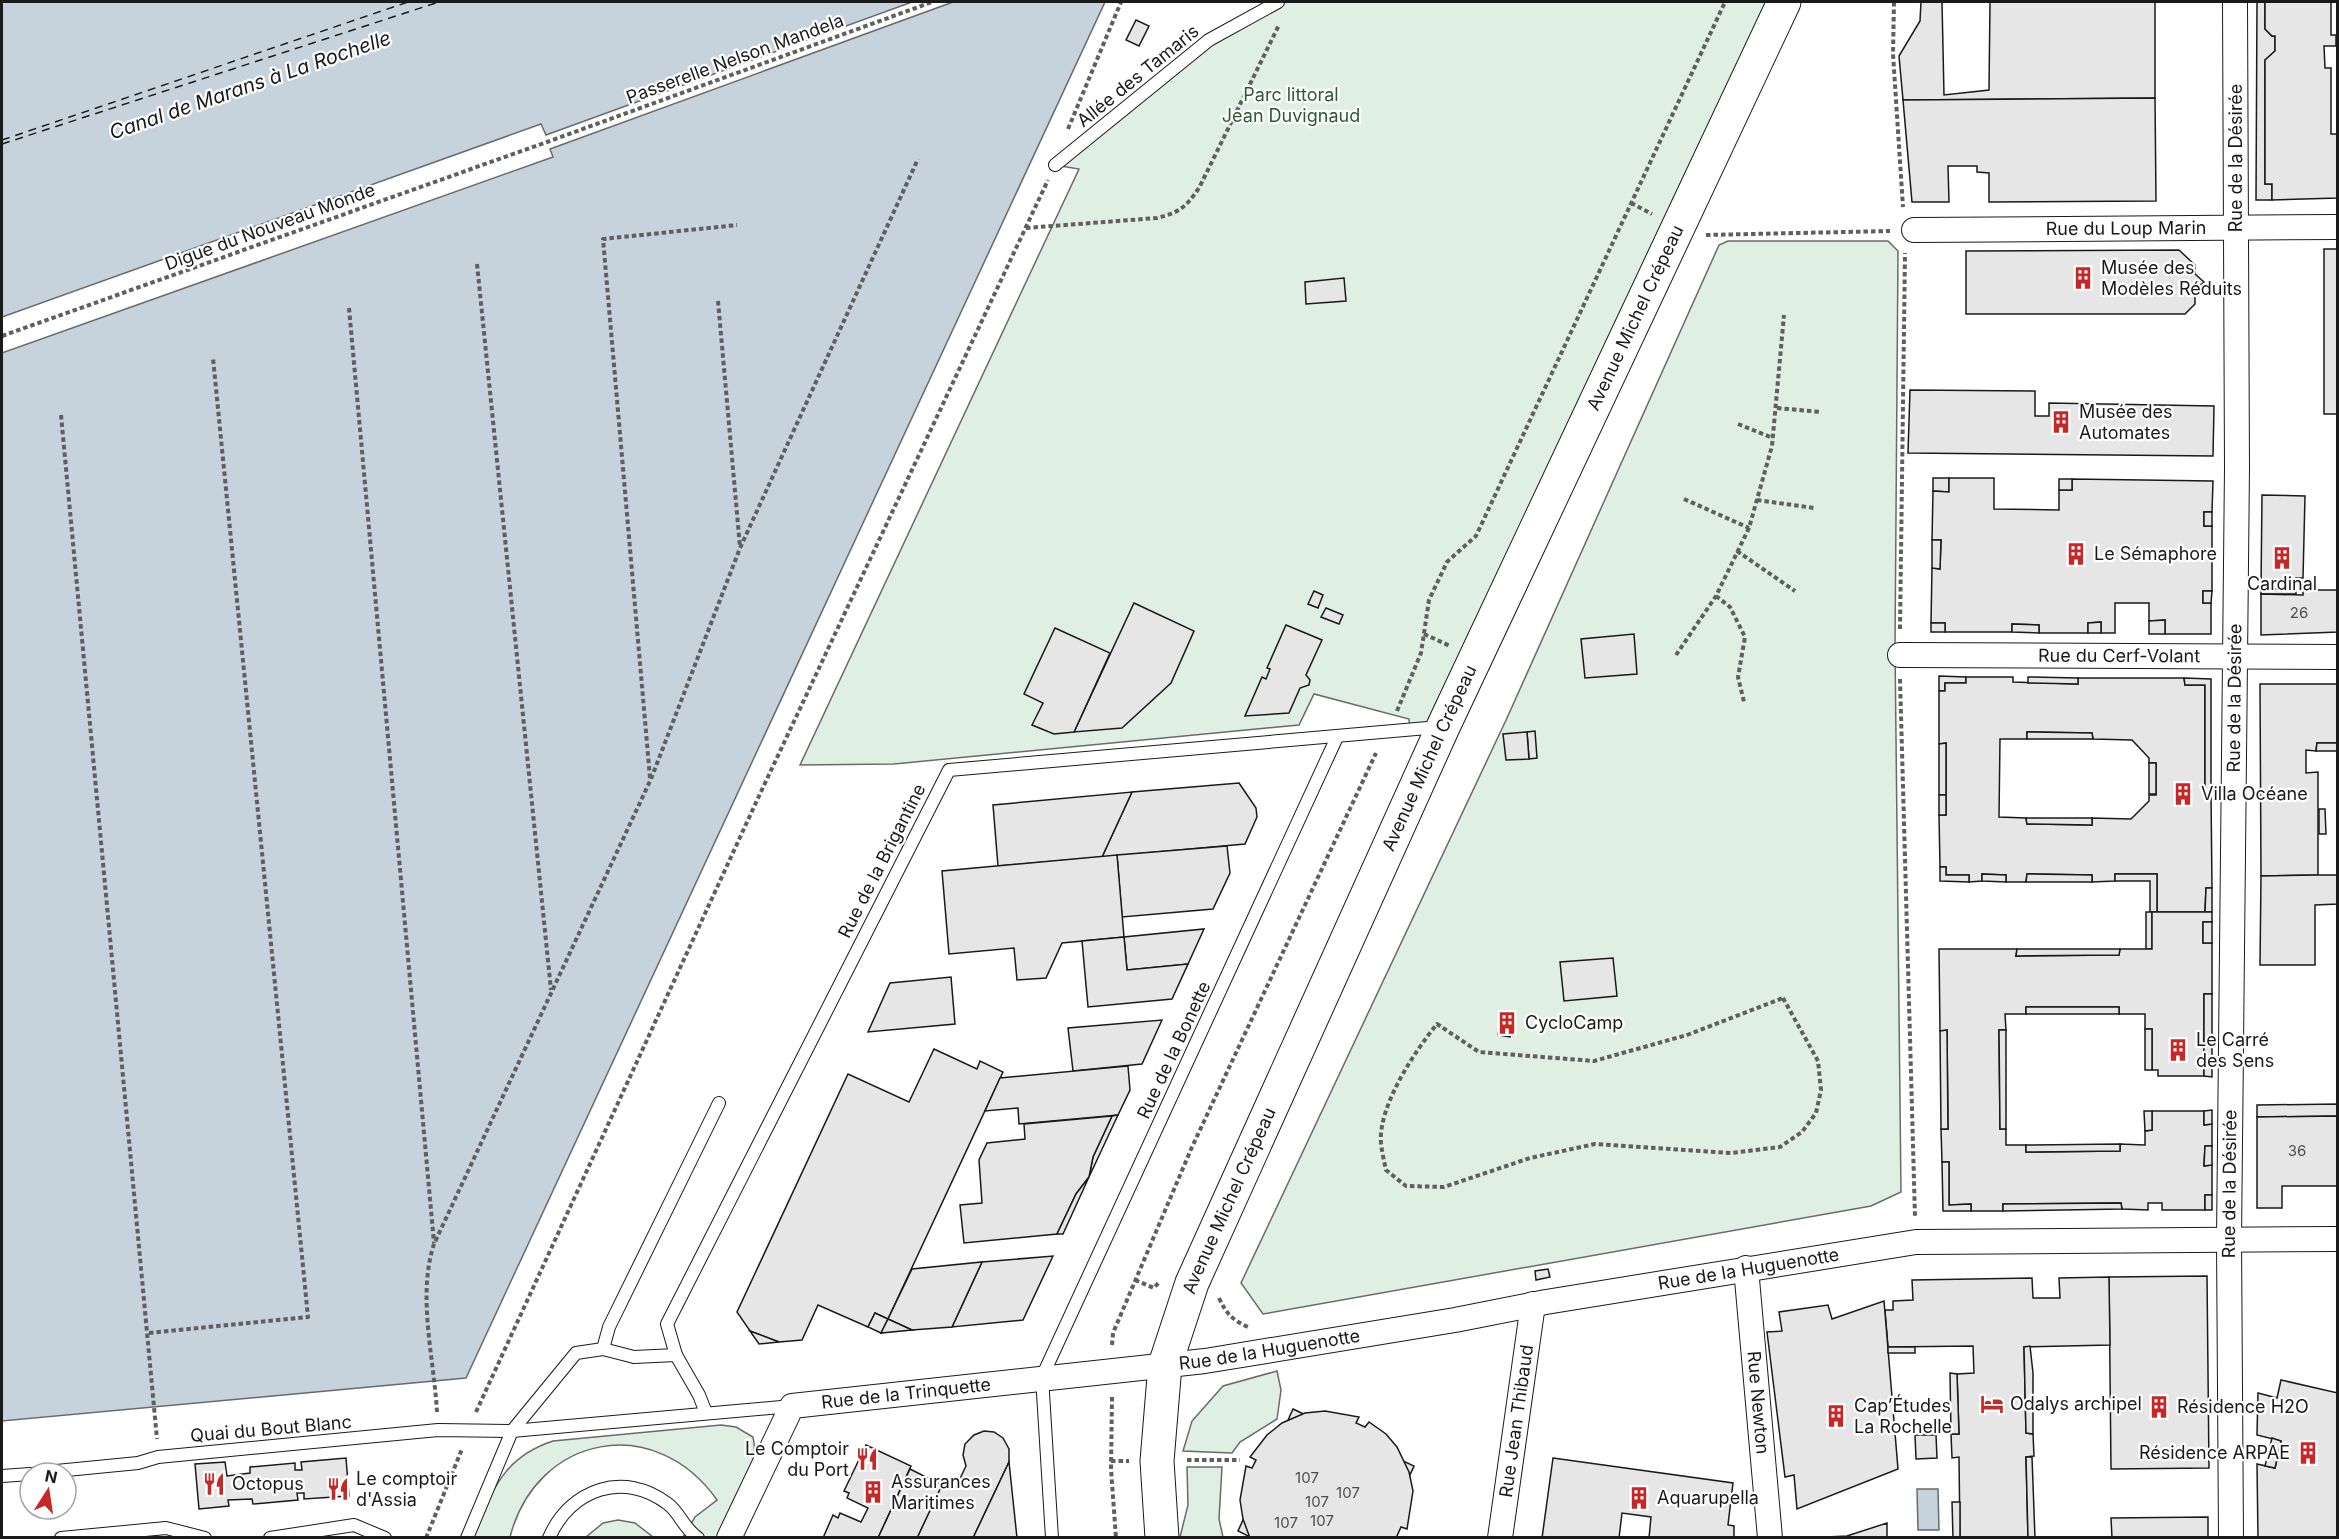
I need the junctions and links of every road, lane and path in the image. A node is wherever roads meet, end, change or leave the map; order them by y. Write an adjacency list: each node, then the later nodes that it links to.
1 (932, 2): 8 (path, Passerelle Nelson Mandela)
2 (1121, 2): 10 (path)
3 (1278, 2): 10 (lane, Allée des Tamaris)
4 (1784, 2): 12 (street, Avenue Michel Crépeau)
5 (1894, 2): 16 (path)
6 (2235, 2): 15 (street, Rue de la Désirée)
7 (1280, 22): 14 (path)
8 (548, 142): 21 (path, Digue du Nouveau Monde)
9 (918, 159): 32 (path)
10 (1055, 165): 14 (path)
11 (737, 225): 43 (path)
12 (1678, 226): 16 (path); 41 (street, Avenue Michel Crépeau)
13 (2337, 227): 15 (street, Rue du Loup Marin)
14 (1025, 228): 62 (path)
15 (2236, 228): 16 (street, Rue du Loup Marin); 38 (street, Rue de la Désirée)
16 (1910, 230): 37 (path)
17 (477, 264): 44 (path)
18 (718, 301): 32 (path)
19 (349, 308): 50 (path)
20 (1784, 315): 23 (path)
21 (2, 336)
22 (213, 358): 53 (path)
23 (1777, 408): 24 (path); 27 (path)
24 (1821, 412)
25 (61, 415): 53 (path)
26 (1738, 424): 27 (path)
27 (1773, 438): 29 (path)
28 (1684, 499): 31 (path)
29 (1757, 500): 30 (path); 31 (path)
30 (1814, 508)
31 (1749, 528): 33 (path)
32 (740, 548): 43 (path)
33 (1737, 551): 34 (path); 35 (path)
34 (1795, 591)
35 (1716, 596): 36 (path); 40 (path)
36 (1677, 655)
37 (1900, 655): 38 (street, Rue du Cerf-Volant); 49 (path)
38 (2234, 657): 39 (street, Rue du Cerf-Volant); 48 (street, Rue de la Désirée)
39 (2337, 657)
40 (1744, 702)
41 (1443, 727): 42 (lane, Rue de la Brigantine); 56 (street, Avenue Michel Crépeau)
42 (1337, 737): 55 (lane, Rue de la Brigantine); 57 (lane, Rue de la Bonette)
43 (651, 779): 44 (path)
44 (551, 991): 50 (path)
45 (1437, 1024): 45 (path)
46 (719, 1103): 54 (lane)
47 (2337, 1239): 48 (street, Rue de la Huguenotte)
48 (2229, 1240): 49 (street, Rue de la Huguenotte); 86 (street, Rue de la Désirée)
49 (1916, 1242): 51 (street, Rue de la Huguenotte)
50 (434, 1244): 59 (path)
51 (1746, 1268): 52 (street, Rue de la Huguenotte); 85 (street, Rue Newton)
52 (1533, 1304): 56 (street, Rue de la Huguenotte); 84 (street, Rue Jean Thibaud)
53 (149, 1333): 61 (path)
54 (603, 1349): 55 (lane); 63 (lane)
55 (676, 1355): 60 (lane, Rue de la Brigantine)
56 (1165, 1365): 57 (street, Rue de la Trinquette); 83 (street, Avenue Michel Crépeau)
57 (1042, 1377): 58 (street, Rue de la Trinquette); 81 (lane)
58 (792, 1406): 60 (lane, Quai du Bout Blanc); 80 (street)
59 (437, 1408)
60 (705, 1413): 63 (lane, Quai du Bout Blanc)
61 (156, 1424)
62 (468, 1429): 63 (lane, Quai du Bout Blanc); 68 (lane, Quai du Bout Blanc); 76 (path)
63 (512, 1431): 77 (lane)
64 (1180, 1460): 65 (path)
65 (1240, 1460)
66 (1111, 1461): 67 (path)
67 (1133, 1461)
68 (78, 1469)
69 (1111, 1469): 82 (path)
70 (18, 1475): 71 (lane)
71 (2, 1476)
72 (61, 1538): 73 (lane)
73 (205, 1538)
74 (270, 1538): 75 (lane)
75 (385, 1538)
76 (426, 1538)
77 (467, 1538)
78 (549, 1538): 79 (lane)
79 (698, 1538)
80 (729, 1538)
81 (1052, 1538)
82 (1116, 1538)
83 (1162, 1538)
84 (1500, 1538)
85 (1770, 1538)
86 (2231, 1538)

